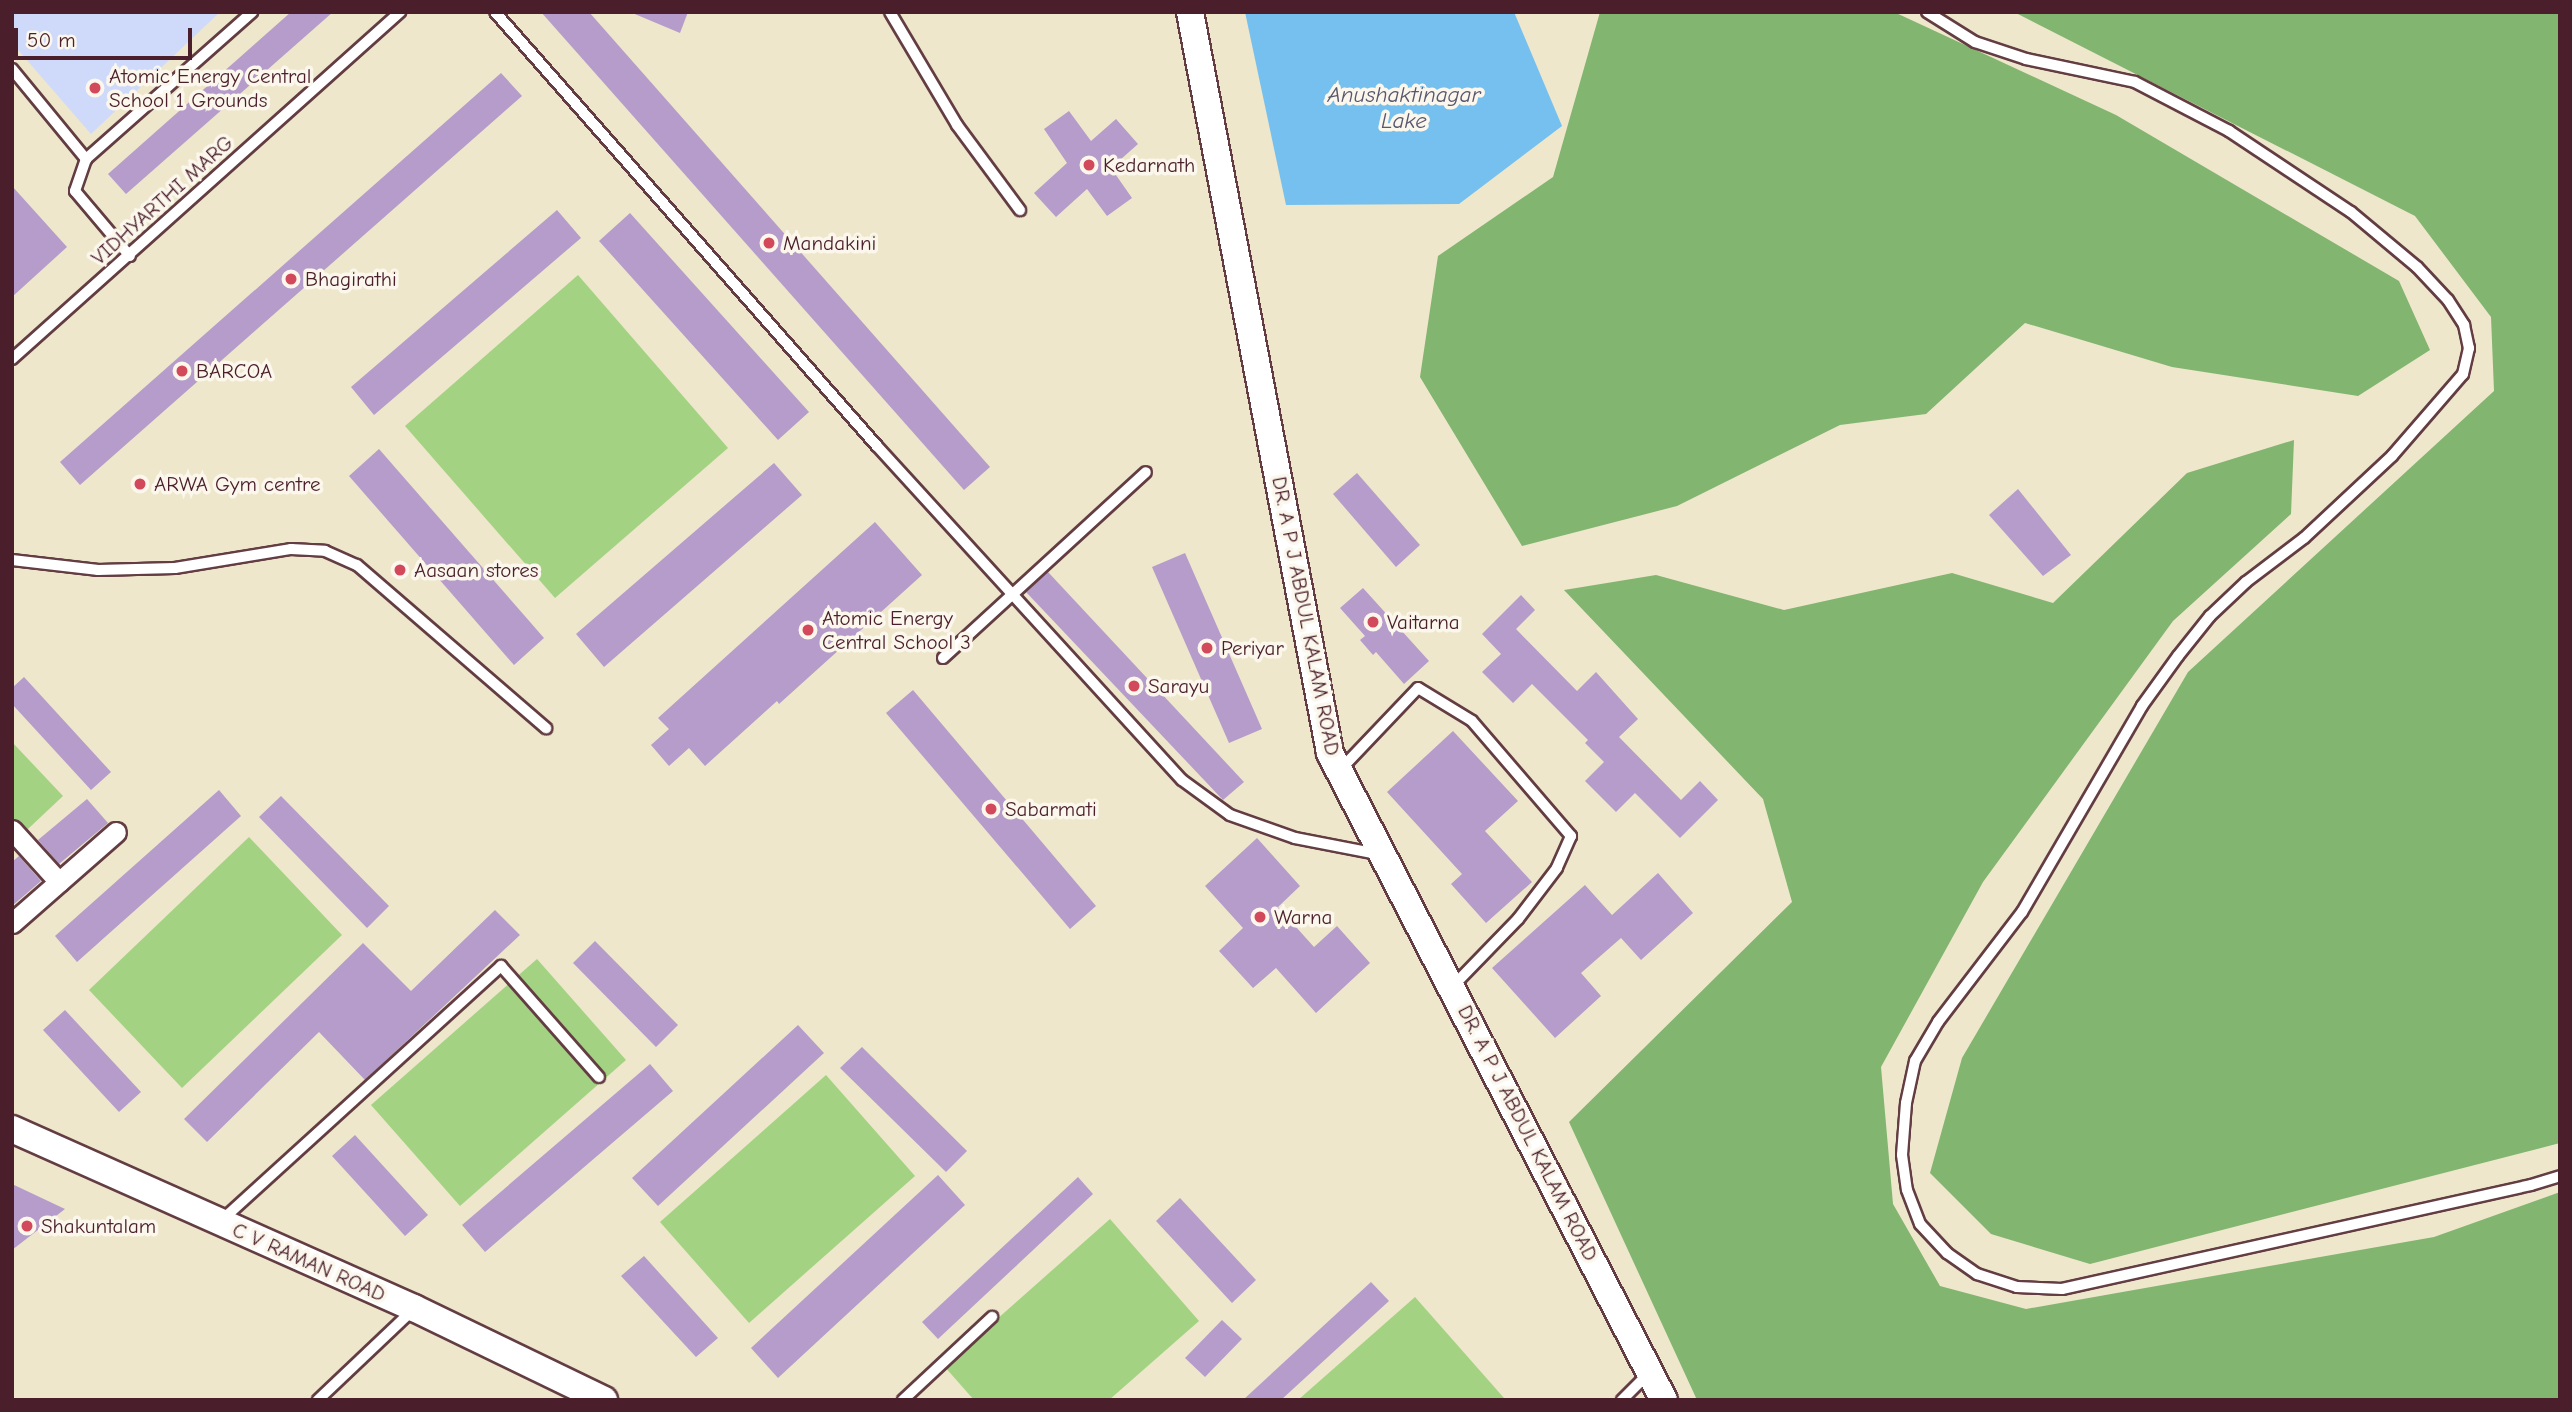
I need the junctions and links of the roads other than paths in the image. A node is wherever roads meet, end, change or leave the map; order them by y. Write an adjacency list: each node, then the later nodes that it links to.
1 (252, 12): 8 (lane)
2 (400, 12): 10 (lane, VIDHYARTHI MARG)
3 (495, 12): 14 (lane)
4 (890, 12): 9 (lane)
5 (1190, 12): 17 (street, DR. A P J ABDUL KALAM ROAD)
6 (1927, 12): 26 (lane)
7 (12, 69): 8 (lane)
8 (86, 159): 10 (lane)
9 (1020, 210)
10 (130, 256): 11 (lane, VIDHYARTHI MARG)
11 (12, 359)
12 (1146, 472): 14 (lane)
13 (12, 561): 16 (lane)
14 (1013, 594): 15 (lane); 20 (lane)
15 (943, 658)
16 (546, 727)
17 (1339, 771): 20 (street, DR. A P J ABDUL KALAM ROAD); 23 (lane)
18 (12, 830): 21 (street)
19 (116, 832): 21 (street)
20 (1385, 855): 23 (street, DR. A P J ABDUL KALAM ROAD)
21 (59, 882): 22 (street)
22 (12, 923)
23 (1452, 986): 30 (street, DR. A P J ABDUL KALAM ROAD)
24 (599, 1077): 27 (lane)
25 (12, 1129): 27 (street, C V RAMAN ROAD)
26 (2560, 1176)
27 (220, 1222): 28 (street, C V RAMAN ROAD)
28 (414, 1308): 31 (lane); 32 (street, C V RAMAN ROAD)
29 (992, 1317): 33 (lane)
30 (1651, 1371): 34 (lane); 35 (street, DR. A P J ABDUL KALAM ROAD)
31 (317, 1400)
32 (604, 1400)
33 (903, 1400)
34 (1622, 1400)
35 (1664, 1400)

